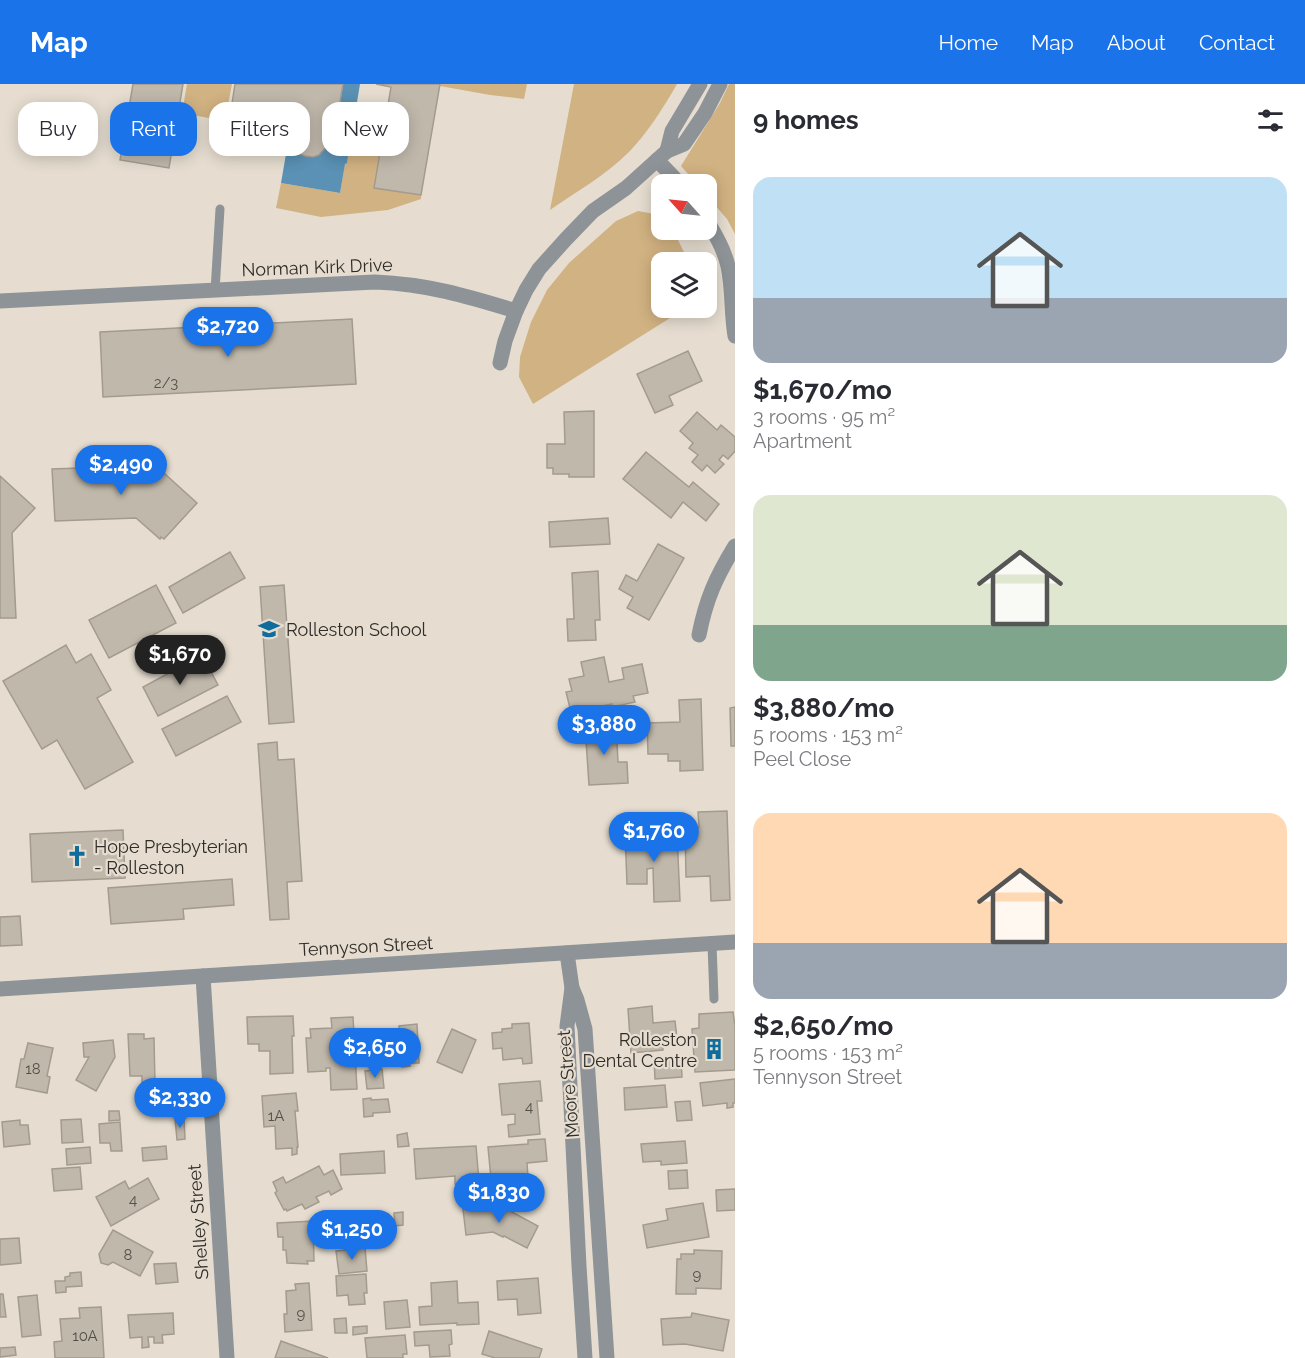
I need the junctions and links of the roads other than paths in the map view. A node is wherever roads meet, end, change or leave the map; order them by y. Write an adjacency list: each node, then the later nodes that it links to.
1 (700, 84): 3 (street)
2 (720, 84): 3 (street)
3 (662, 155): 4 (street); 9 (street)
4 (674, 174)
5 (220, 209): 7 (lane)
6 (717, 238): 10 (street)
7 (215, 291): 8 (street, Norman Kirk Drive); 9 (street, Norman Kirk Drive)
8 (0, 301)
9 (516, 311): 11 (street)
10 (735, 336)
11 (500, 363)
12 (735, 546): 13 (street)
13 (699, 635)
14 (735, 942): 15 (street, Tennyson Street)
15 (712, 944): 16 (street, Tennyson Street); 20 (lane)
16 (567, 953): 17 (street, Tennyson Street); 19 (street, Moore Street)
17 (202, 975): 18 (street, Tennyson Street); 21 (street, Shelley Street)
18 (0, 988)
19 (572, 988): 22 (street, Moore Street); 23 (street, Moore Street)
20 (714, 999)
21 (227, 1358)
22 (585, 1358)
23 (607, 1358)

